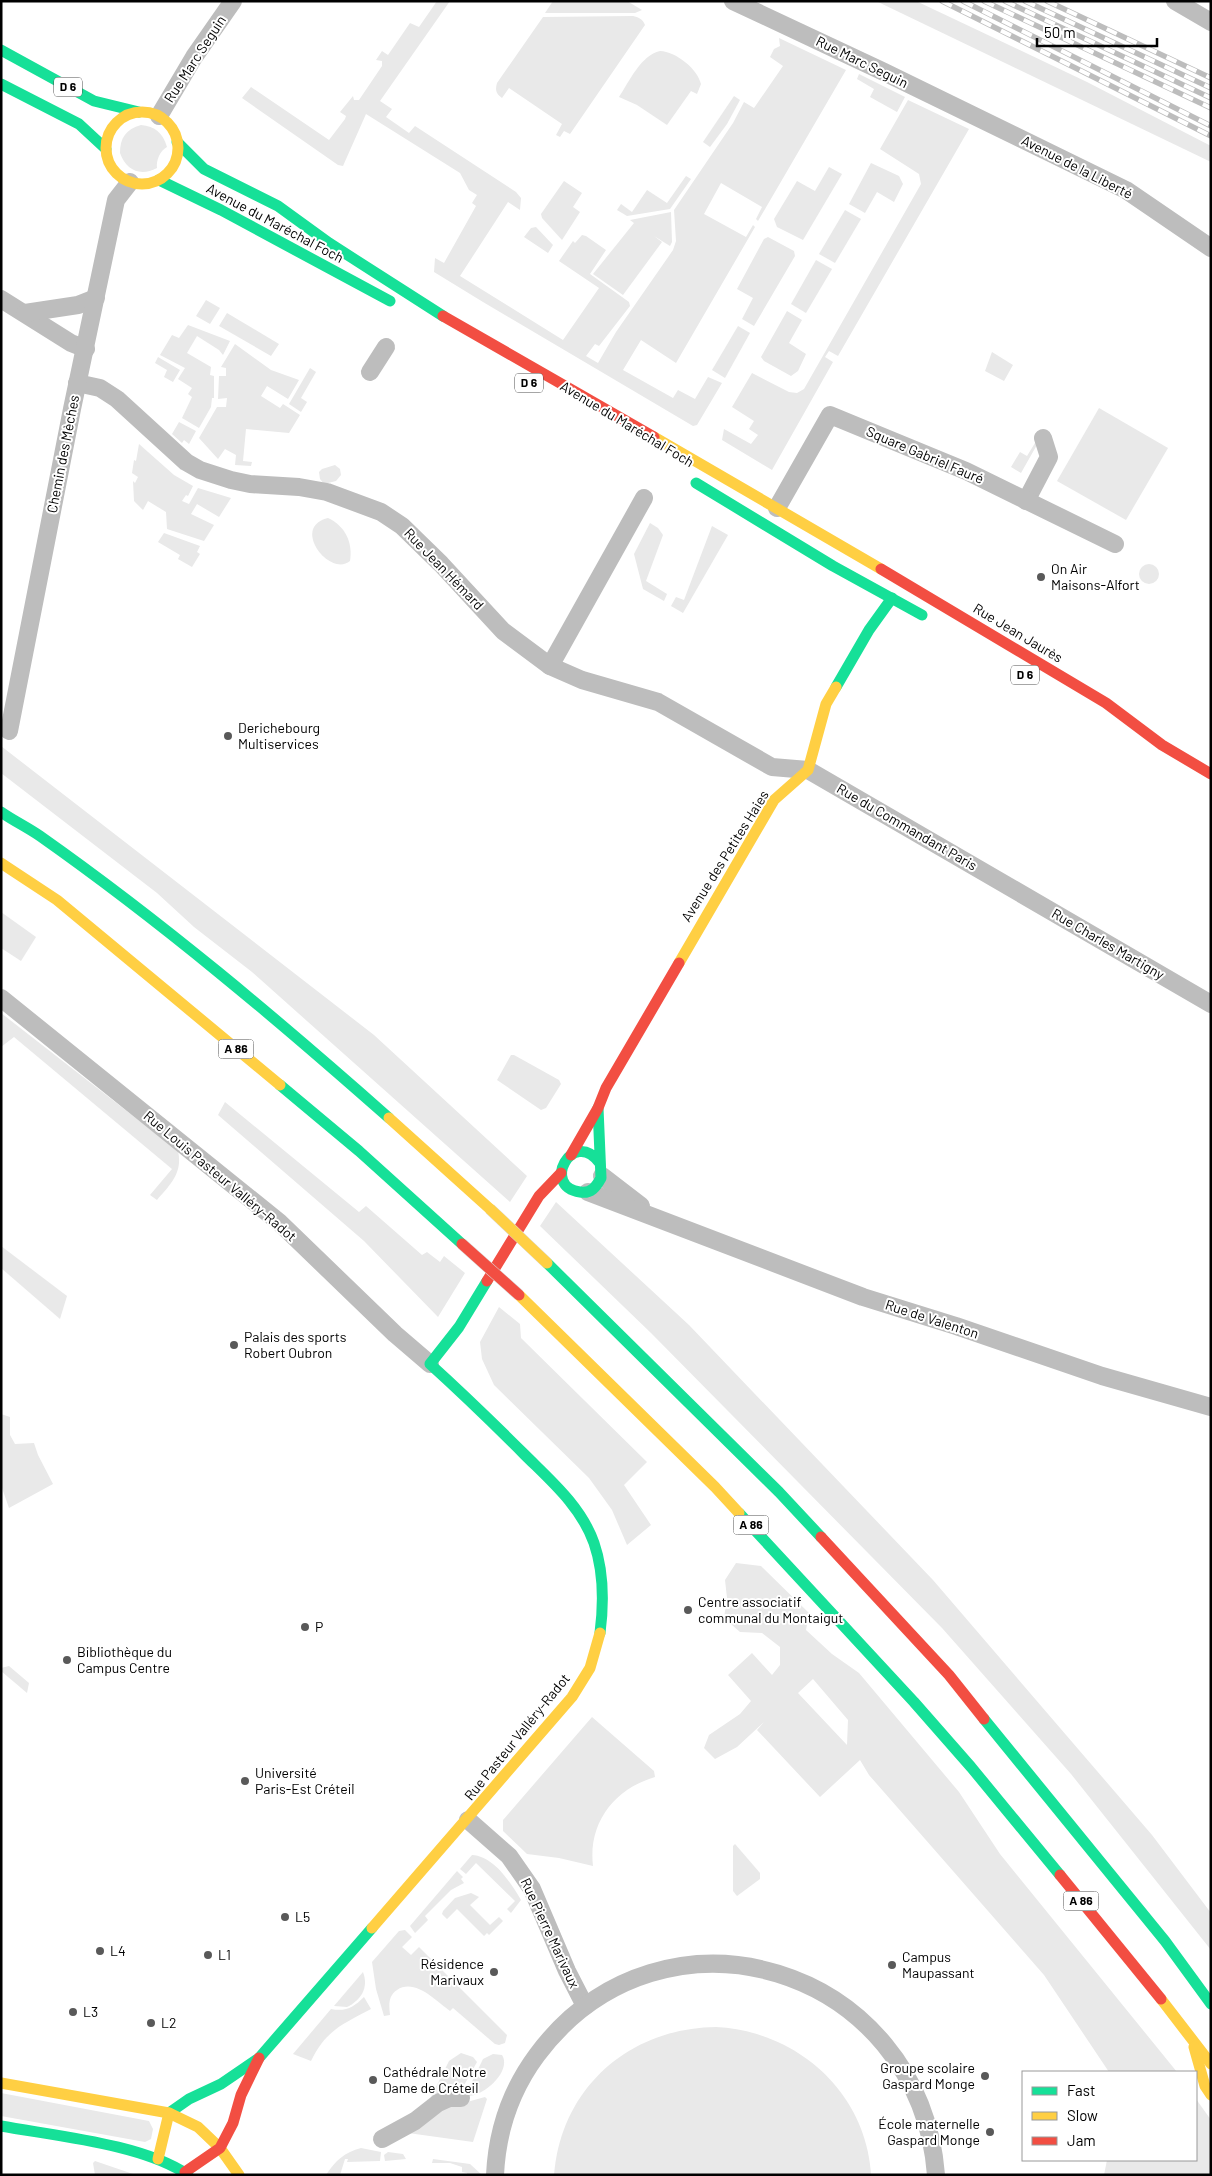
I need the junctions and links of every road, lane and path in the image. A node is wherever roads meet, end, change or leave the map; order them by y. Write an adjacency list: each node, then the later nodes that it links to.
1 (233, 1): 8 (street, Rue Marc Seguin)
2 (733, 1): 9 (street, Rue Marc Seguin)
3 (1176, 1): 4 (street)
4 (1211, 22)
5 (1, 50): 7 (main road, D 6)
6 (1, 84): 11 (main road, D 6)
7 (139, 112): 8 (main road); 11 (main road)
8 (159, 116): 10 (main road)
9 (990, 125): 14 (street, Avenue de la Liberté)
10 (177, 142): 12 (main road); 27 (main road, Avenue du Maréchal Foch / D 6)
11 (106, 149): 13 (main road)
12 (159, 180): 13 (main road); 17 (main road, Avenue du Maréchal Foch)
13 (130, 182): 15 (street, Chemin des Mèches)
14 (1211, 248)
15 (96, 298): 18 (street); 20 (street, Chemin des Mèches)
16 (1, 299): 18 (street)
17 (396, 305)
18 (25, 313): 20 (street)
19 (386, 347): 21 (street)
20 (86, 349): 22 (street, Chemin des Mèches)
21 (370, 372)
22 (77, 383): 33 (street, Rue Jean Hémard); 35 (street, Chemin des Mèches)
23 (1043, 438): 26 (street)
24 (686, 477): 31 (main road, Avenue du Maréchal Foch)
25 (644, 498): 33 (street)
26 (1026, 501): 27 (street, Square Gabriel Fauré); 28 (street, Square Gabriel Fauré)
27 (777, 508): 29 (main road, Avenue du Maréchal Foch / D 6)
28 (1115, 544)
29 (855, 553): 30 (main road, Rue Jean Jaurès / D 6)
30 (903, 582): 31 (main road); 36 (main road, Rue Jean Jaurès / D 6)
31 (892, 598): 32 (main road); 37 (main road)
32 (934, 622)
33 (550, 666): 37 (street, Rue Jean Hémard)
34 (1118, 726): 36 (main road, Rue Jean Jaurès / D 6)
35 (9, 731)
36 (1162, 745): 38 (main road, Rue Jean Jaurès / D 6)
37 (808, 770): 43 (street, Rue du Commandant Paris); 46 (main road, Avenue des Petites Haies)
38 (1211, 774)
39 (1, 812): 41 (main road, A 86)
40 (25, 813): 41 (main road)
41 (41, 836): 56 (main road, A 86, bridge)
42 (1, 863): 60 (main road, A 86, bridge)
43 (1006, 884): 45 (street, Rue Charles Martigny)
44 (1, 998): 53 (street, Rue Louis Pasteur Valléry-Radot)
45 (1211, 1004)
46 (598, 1108): 47 (main road, Avenue des Petites Haies); 48 (main road, Avenue des Petites Haies)
47 (571, 1155): 48 (main road); 49 (main road, Avenue des Petites Haies)
48 (601, 1169): 50 (main road); 52 (street, Rue de Valenton)
49 (561, 1173): 50 (main road); 51 (main road, Avenue des Petites Haies)
50 (580, 1192): 51 (main road); 52 (street, Rue de Valenton)
51 (531, 1209): 53 (main road, Avenue des Petites Haies)
52 (652, 1217): 54 (street, Rue de Valenton)
53 (430, 1364): 55 (main road, Rue Pasteur Valléry-Radot)
54 (1211, 1407)
55 (468, 1820): 59 (street, Rue Pierre Marivaux); 61 (main road, Rue Pasteur Valléry-Radot)
56 (1165, 1941): 57 (main road); 58 (main road, A 86)
57 (1186, 1949)
58 (1211, 2004)
59 (585, 2006): 73 (street); 74 (street)
60 (1191, 2036): 62 (main road, A 86); 64 (main road)
61 (259, 2058): 66 (main road, Rue Pasteur Valléry-Radot); 69 (main road, Rue Pasteur Valléry-Radot)
62 (1211, 2064)
63 (1, 2083): 66 (main road)
64 (1211, 2094)
65 (461, 2098): 68 (street)
66 (169, 2113): 69 (main road); 70 (main road)
67 (1, 2126): 70 (main road)
68 (382, 2139)
69 (220, 2148): 71 (main road, Rue Pasteur Valléry-Radot); 72 (main road)
70 (158, 2159): 71 (main road)
71 (187, 2173)
72 (239, 2175)
73 (495, 2175)
74 (936, 2175)

